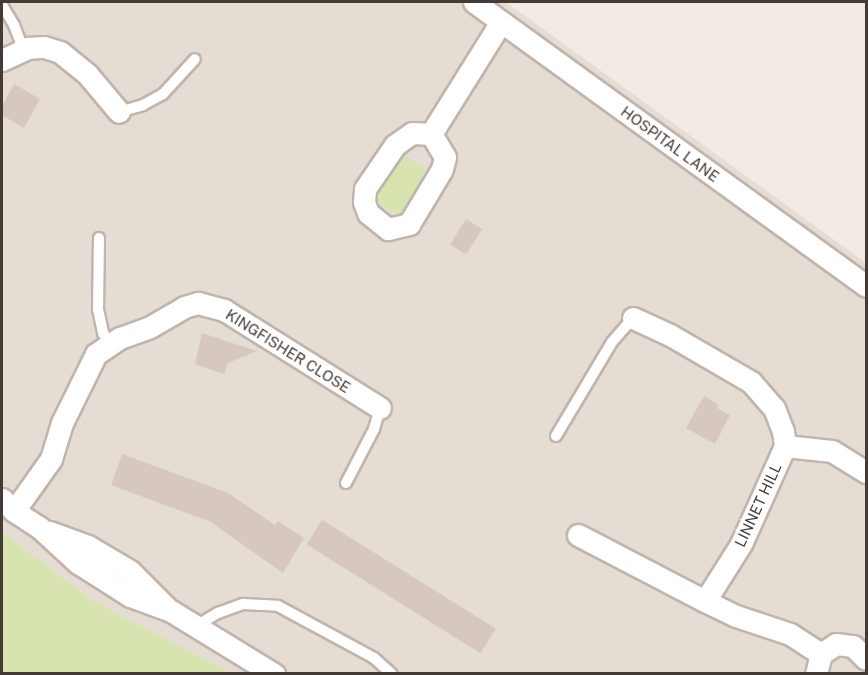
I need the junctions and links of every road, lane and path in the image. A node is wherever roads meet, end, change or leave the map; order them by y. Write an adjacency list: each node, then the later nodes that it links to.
1 (474, 2): 3 (street, HOSPITAL LANE)
2 (2, 5): 4 (lane)
3 (501, 22): 8 (street); 10 (street, HOSPITAL LANE)
4 (23, 49): 6 (street); 7 (street)
5 (195, 59): 7 (lane)
6 (2, 60)
7 (119, 112)
8 (432, 134): 8 (street)
9 (99, 238): 12 (lane)
10 (867, 286)
11 (633, 318): 14 (lane); 15 (street, LINNET HILL)
12 (110, 344): 13 (street, KINGFISHER CLOSE); 18 (street, KINGFISHER CLOSE)
13 (380, 408): 17 (lane)
14 (556, 436)
15 (785, 446): 16 (street); 20 (street, LINNET HILL)
16 (867, 472)
17 (346, 483)
18 (8, 505): 21 (street)
19 (578, 535): 20 (street)
20 (705, 601): 23 (street)
21 (196, 626): 24 (street); 25 (lane)
22 (864, 651): 23 (street)
23 (818, 664)
24 (274, 674)
25 (392, 674)

